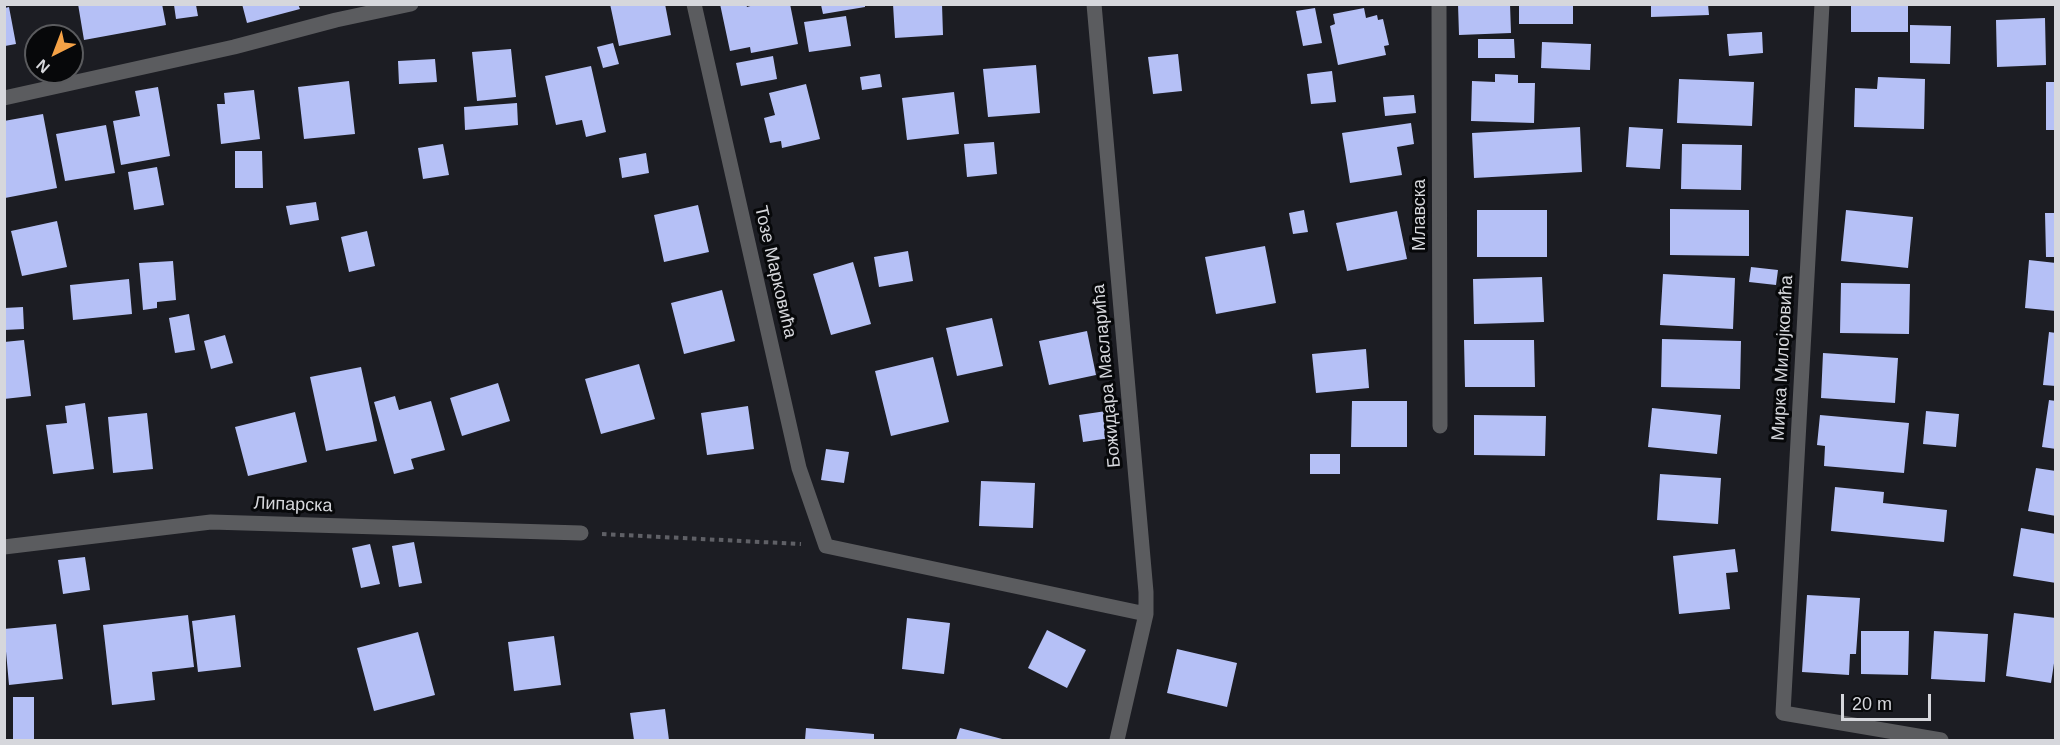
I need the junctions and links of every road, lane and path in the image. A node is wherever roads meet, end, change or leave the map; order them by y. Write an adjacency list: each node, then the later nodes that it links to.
1 (411, 4): 6 (street)
2 (694, 4): 10 (street, Тозе Марковића)
3 (1094, 4): 12 (street, Божидара Масларића)
4 (1439, 4): 8 (street, Млавска)
5 (1822, 4): 14 (street, Мирка Милојковића)
6 (334, 12): 7 (street)
7 (4, 98)
8 (1440, 426)
9 (581, 533): 10 (path); 11 (street, Липарска)
10 (826, 546): 12 (street)
11 (4, 547)
12 (1146, 614): 13 (street, Божидара Масларића)
13 (1117, 741)
14 (1941, 741)

